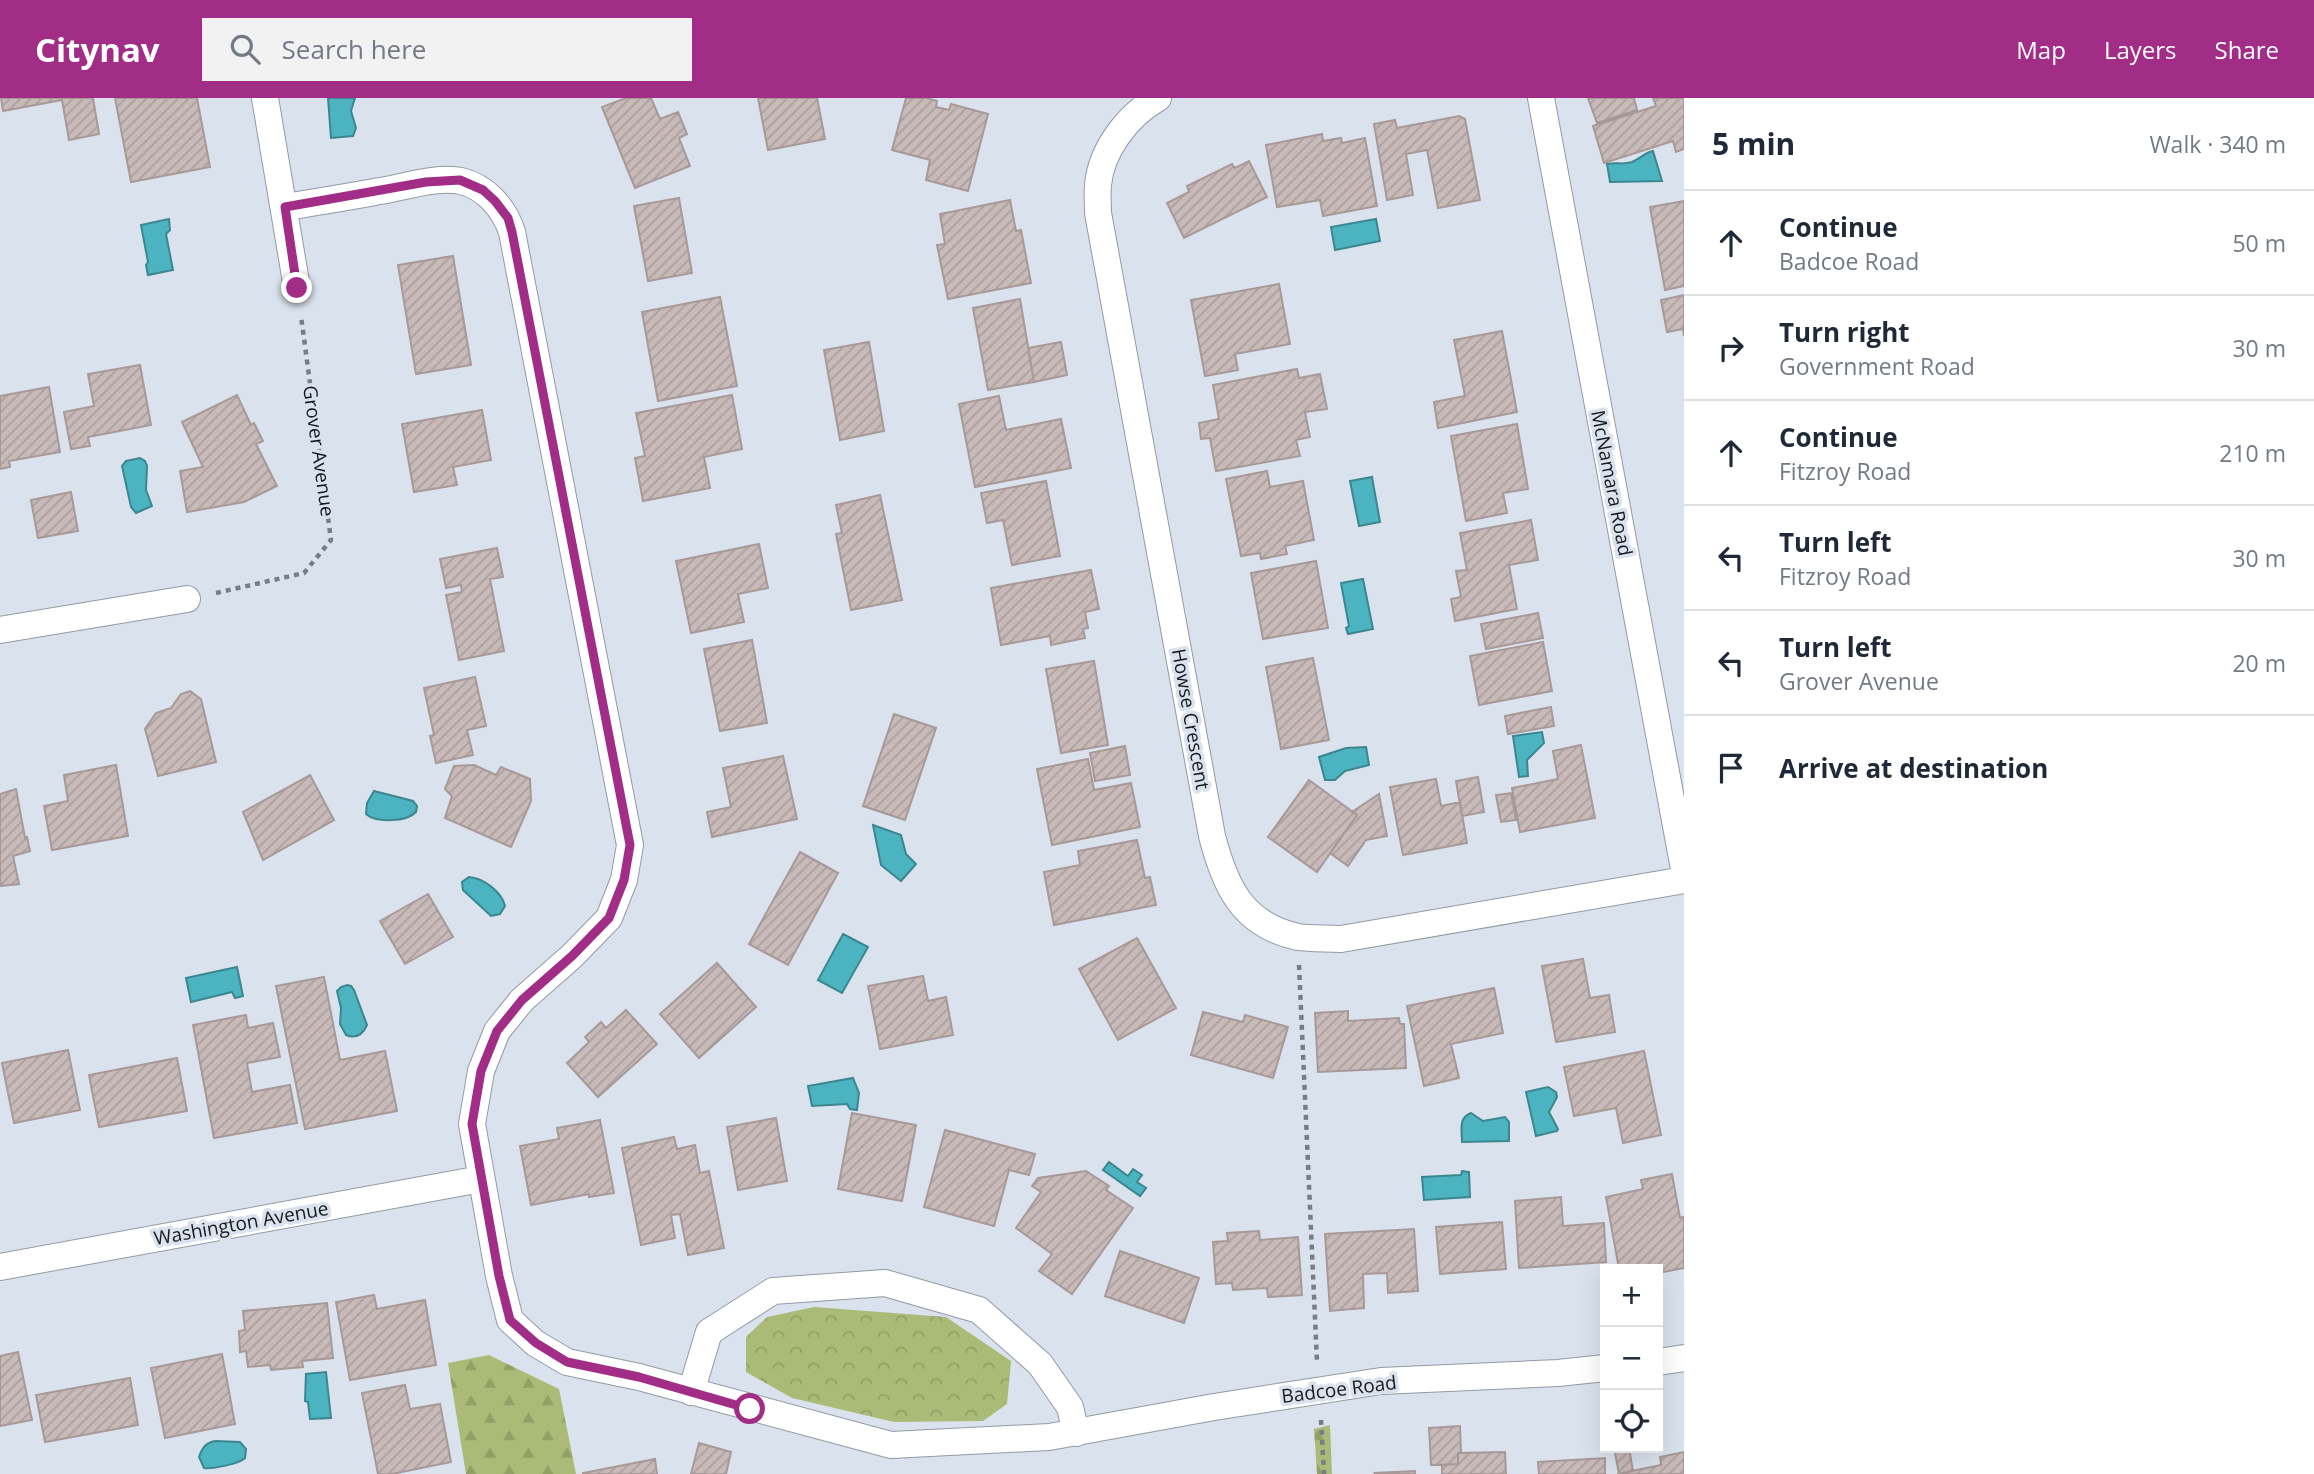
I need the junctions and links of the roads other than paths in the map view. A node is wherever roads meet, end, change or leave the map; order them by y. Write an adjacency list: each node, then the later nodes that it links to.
1 (265, 98): 4 (street)
2 (1158, 98): 9 (street, Howse Crescent)
3 (1541, 98): 8 (street, McNamara Road)
4 (285, 207): 5 (street); 10 (street)
5 (297, 288)
6 (187, 599): 7 (street)
7 (0, 630)
8 (1684, 869)
9 (1684, 880)
10 (481, 1179): 11 (street, Washington Avenue); 15 (street, Badcoe Road)
11 (0, 1267)
12 (1684, 1358): 13 (street)
13 (1663, 1361)
14 (1600, 1369): 16 (street, Badcoe Road)
15 (691, 1392): 16 (street, Badcoe Road); 16 (street)
16 (1076, 1433)

